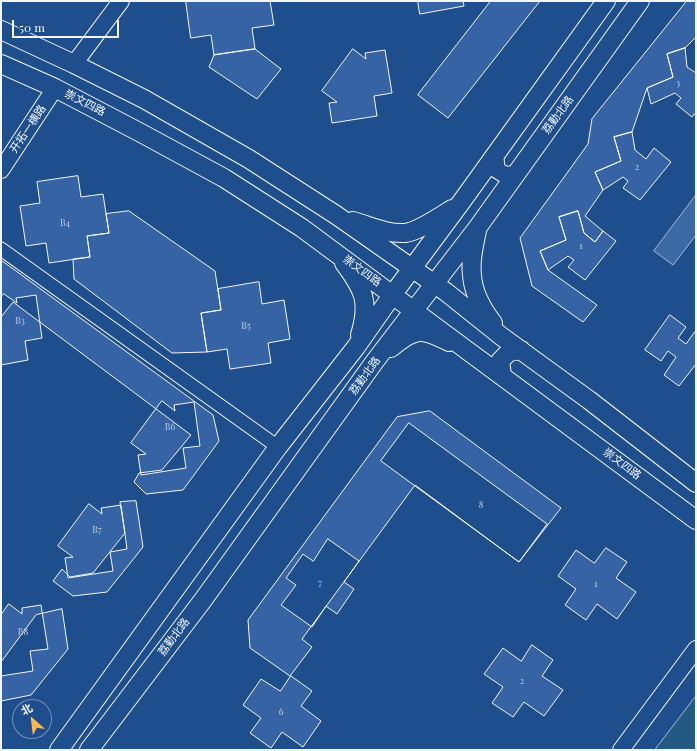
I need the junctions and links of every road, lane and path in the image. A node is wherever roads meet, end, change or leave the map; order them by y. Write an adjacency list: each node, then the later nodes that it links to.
1 (121, 1): 6 (street)
2 (606, 1): 8 (main road)
3 (640, 1): 10 (main road, 荔勤北路)
4 (1, 30): 6 (main road)
5 (1, 64): 7 (main road, 崇文四路)
6 (74, 64): 12 (main road)
7 (55, 88): 9 (street, 开拓一横路); 15 (main road, 崇文四路)
8 (495, 156): 10 (street); 11 (main road)
9 (1, 170)
10 (516, 174): 14 (main road, 荔勤北路)
11 (462, 201): 13 (main road); 18 (main road)
12 (318, 203): 13 (main road); 15 (main road)
13 (336, 215): 18 (main road)
14 (478, 226): 19 (main road, 荔勤北路); 22 (main road)
15 (302, 228): 17 (main road, 崇文四路)
16 (1, 249): 28 (street)
17 (337, 253): 20 (main road, 崇文四路); 23 (main road)
18 (412, 268): 19 (main road); 20 (main road)
19 (435, 284): 21 (main road, 荔勤北路); 22 (main road)
20 (393, 294): 21 (main road, 崇文四路); 23 (main road)
21 (415, 310): 25 (main road, 崇文四路); 26 (main road, 荔勤北路)
22 (501, 336): 24 (main road)
23 (356, 347): 28 (main road)
24 (521, 350): 27 (main road); 29 (main road)
25 (483, 360): 26 (main road); 27 (main road, 崇文四路)
26 (375, 361): 33 (main road, 荔勤北路)
27 (502, 375): 30 (main road, 崇文四路)
28 (278, 447): 32 (main road)
29 (696, 483)
30 (696, 520)
31 (696, 648): 34 (street)
32 (59, 750)
33 (90, 750)
34 (621, 750)

